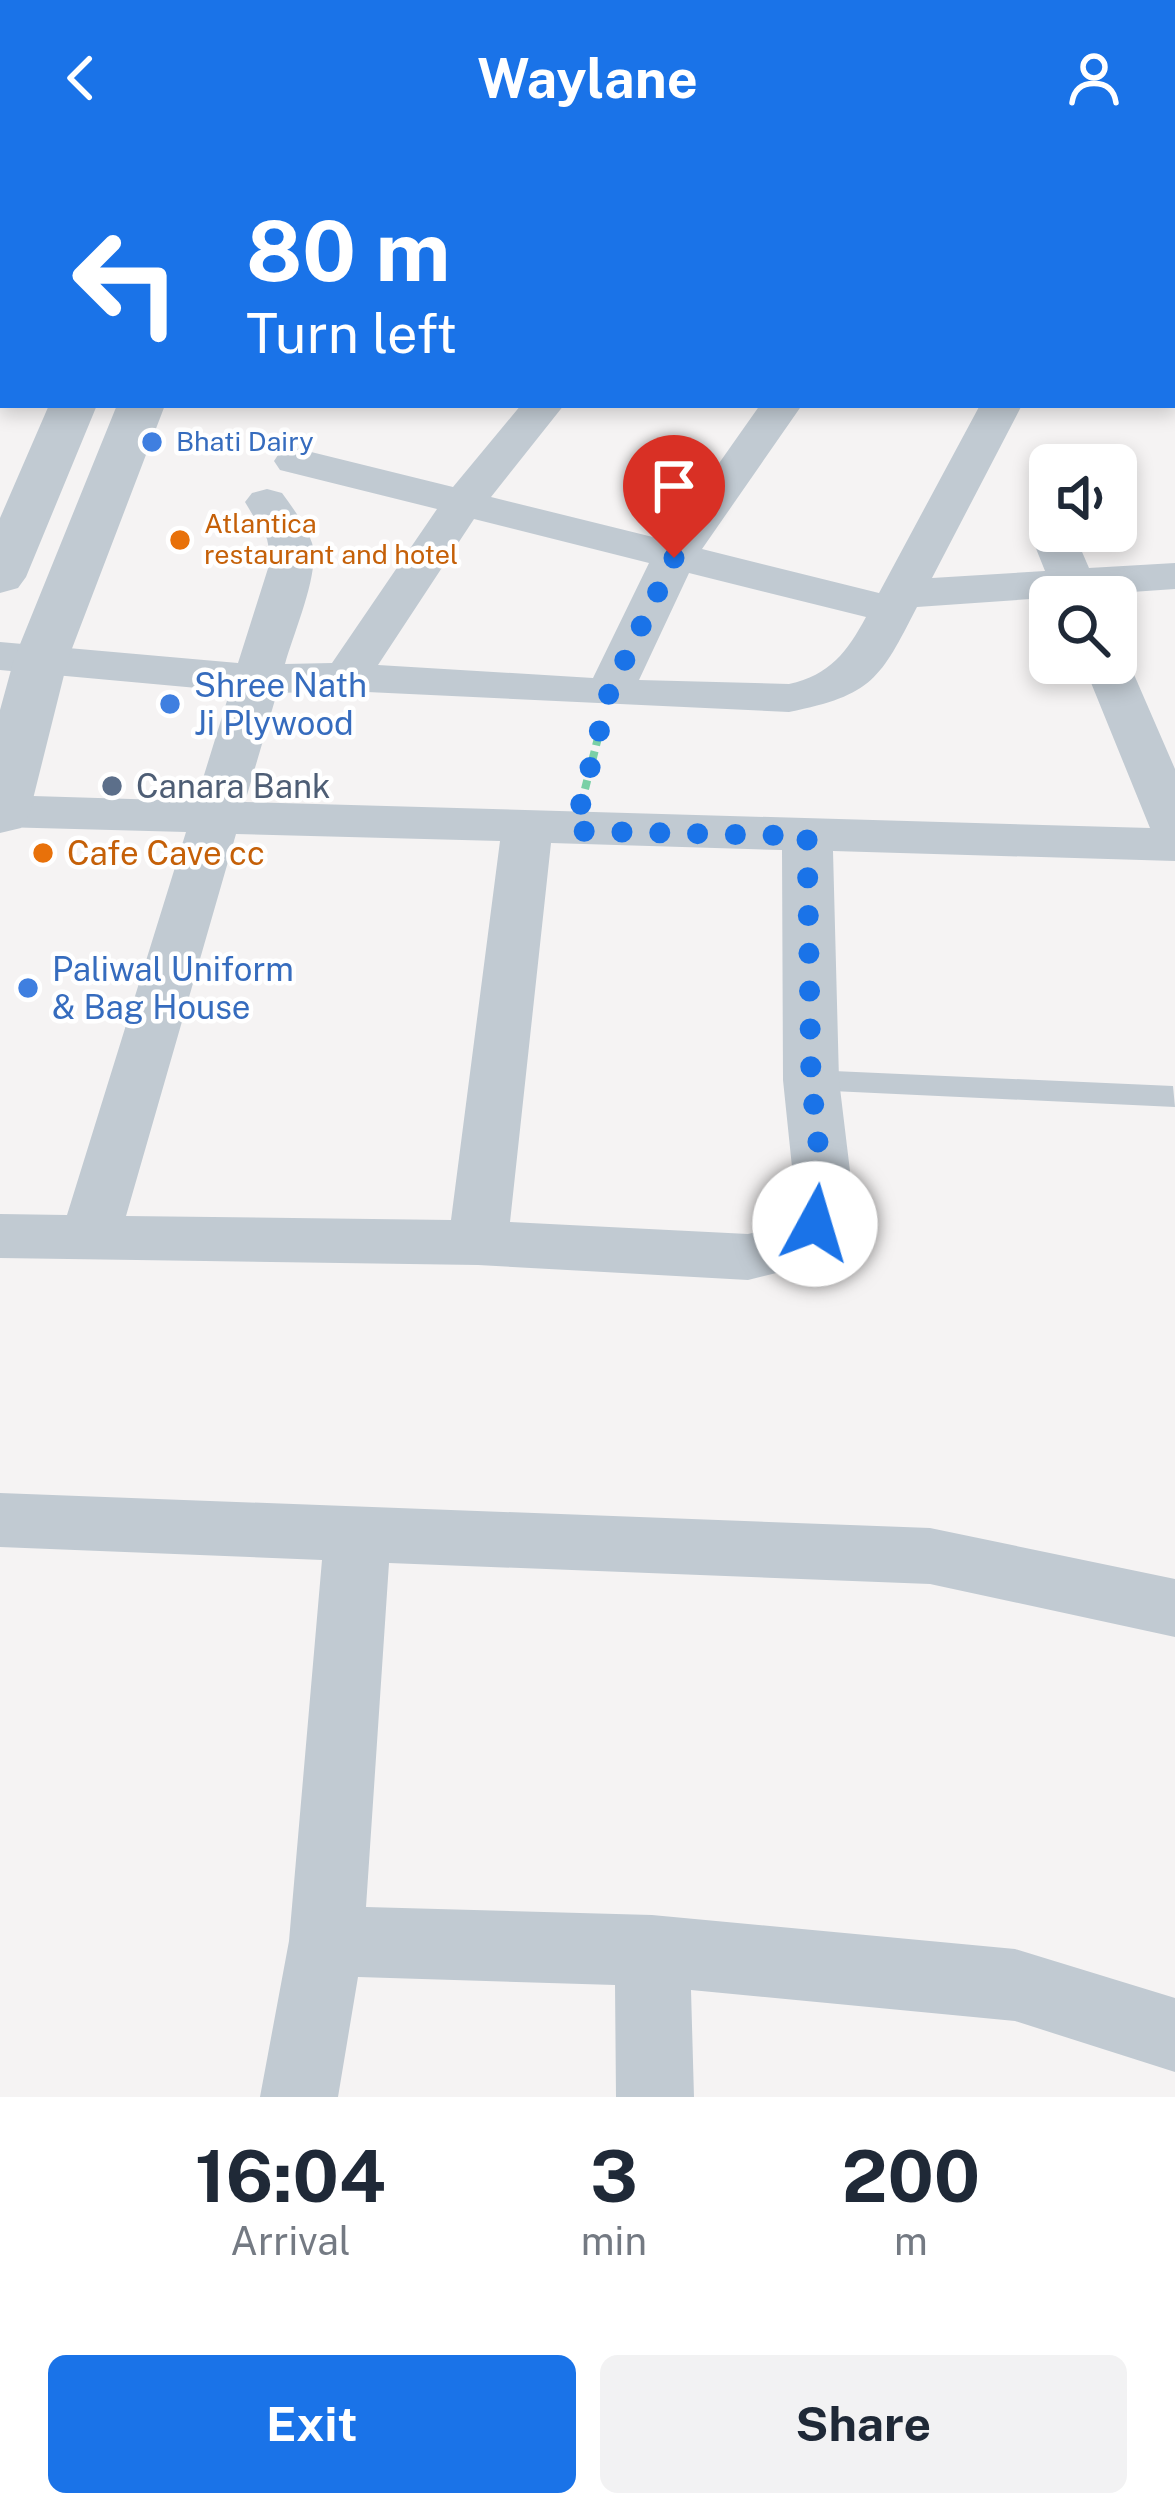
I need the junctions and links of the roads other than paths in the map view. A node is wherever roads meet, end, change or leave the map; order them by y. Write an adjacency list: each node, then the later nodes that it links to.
1 (72, 408): 11 (street)
2 (140, 408): 15 (street)
3 (541, 408): 8 (street)
4 (779, 408): 9 (street)
5 (991, 408): 14 (street)
6 (295, 461): 8 (street)
7 (267, 502): 17 (street)
8 (462, 504): 9 (street); 16 (street)
9 (674, 558): 14 (street); 19 (street)
10 (1175, 576): 12 (street)
11 (0, 577)
12 (1137, 581)
13 (1029, 593): 14 (street)
14 (897, 602): 19 (street)
15 (21, 658): 17 (street); 22 (street)
16 (346, 676): 17 (street); 19 (street)
17 (256, 679): 23 (street)
18 (1115, 684): 20 (street)
19 (609, 693)
20 (1126, 710): 21 (street); 24 (street)
21 (1175, 710)
22 (1, 813): 23 (street)
23 (212, 821): 25 (street); 31 (street)
24 (1175, 827)
25 (551, 829): 26 (street); 32 (street)
26 (807, 836): 27 (street); 28 (street)
27 (1175, 845)
28 (811, 1080): 29 (lane); 32 (street)
29 (1173, 1097)
30 (0, 1235): 31 (street)
31 (89, 1239): 32 (street)
32 (478, 1243)
33 (0, 1520): 34 (street)
34 (358, 1531): 35 (street); 36 (street)
35 (1175, 1608)
36 (326, 1941): 37 (street); 39 (street)
37 (652, 1951): 38 (street); 40 (street)
38 (1175, 2035)
39 (299, 2097)
40 (655, 2097)

